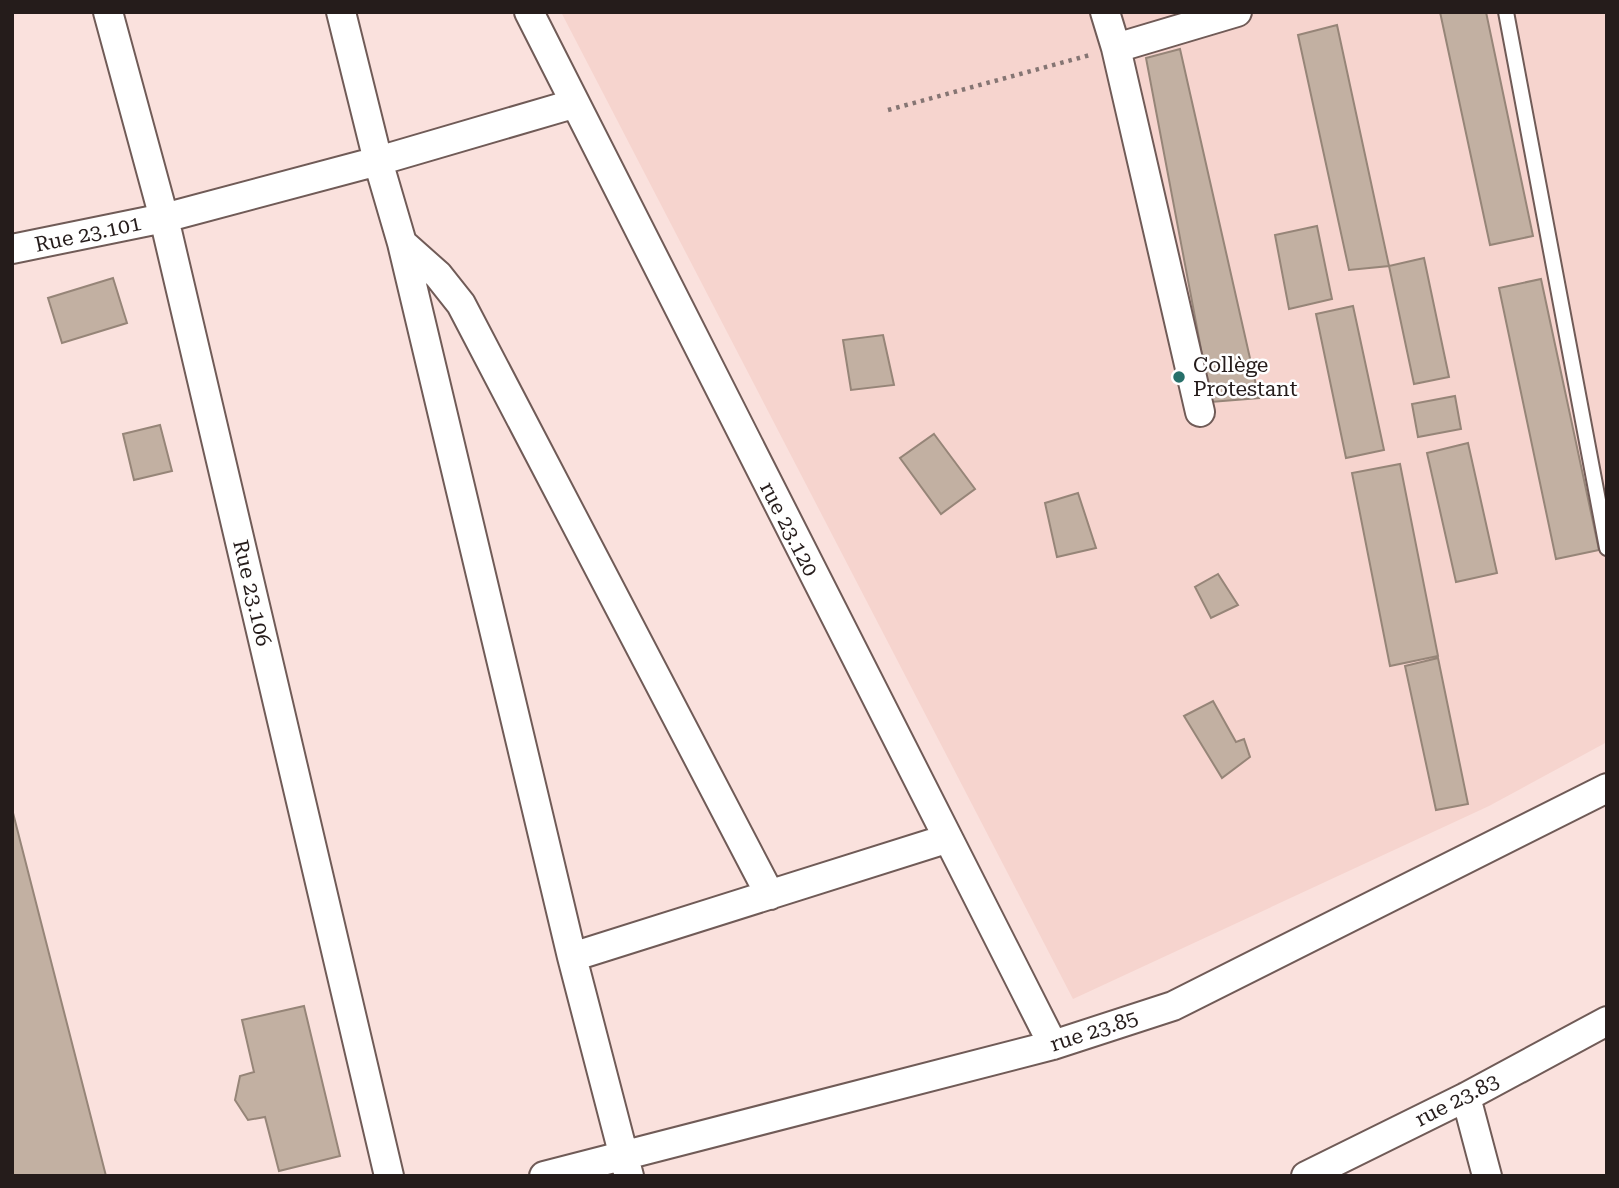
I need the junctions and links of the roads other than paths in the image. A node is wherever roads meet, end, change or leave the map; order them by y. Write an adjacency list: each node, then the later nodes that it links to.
1 (108, 12): 10 (street, Rue 23.106)
2 (341, 12): 9 (street)
3 (529, 12): 8 (street, rue 23.120)
4 (1105, 12): 7 (street)
5 (1237, 12): 7 (street)
6 (1506, 12): 14 (lane)
7 (1116, 48): 13 (street)
8 (573, 104): 9 (street, Rue 23.101); 16 (street, rue 23.120)
9 (378, 161): 10 (street, Rue 23.101); 11 (street)
10 (164, 218): 12 (street, Rue 23.101); 23 (street, Rue 23.106)
11 (402, 243): 17 (street); 18 (street)
12 (12, 249)
13 (1200, 412)
14 (1607, 548)
15 (1607, 788): 20 (street, rue 23.85)
16 (947, 839): 17 (street); 20 (street, rue 23.120)
17 (770, 895): 18 (street)
18 (572, 957): 22 (street)
19 (1607, 1021): 21 (street, rue 23.83)
20 (1053, 1045): 22 (street, rue 23.85)
21 (1466, 1097): 25 (street, rue 23.83); 26 (street)
22 (626, 1165): 24 (street, rue 23.85)
23 (389, 1176)
24 (544, 1176)
25 (1306, 1176)
26 (1487, 1176)

